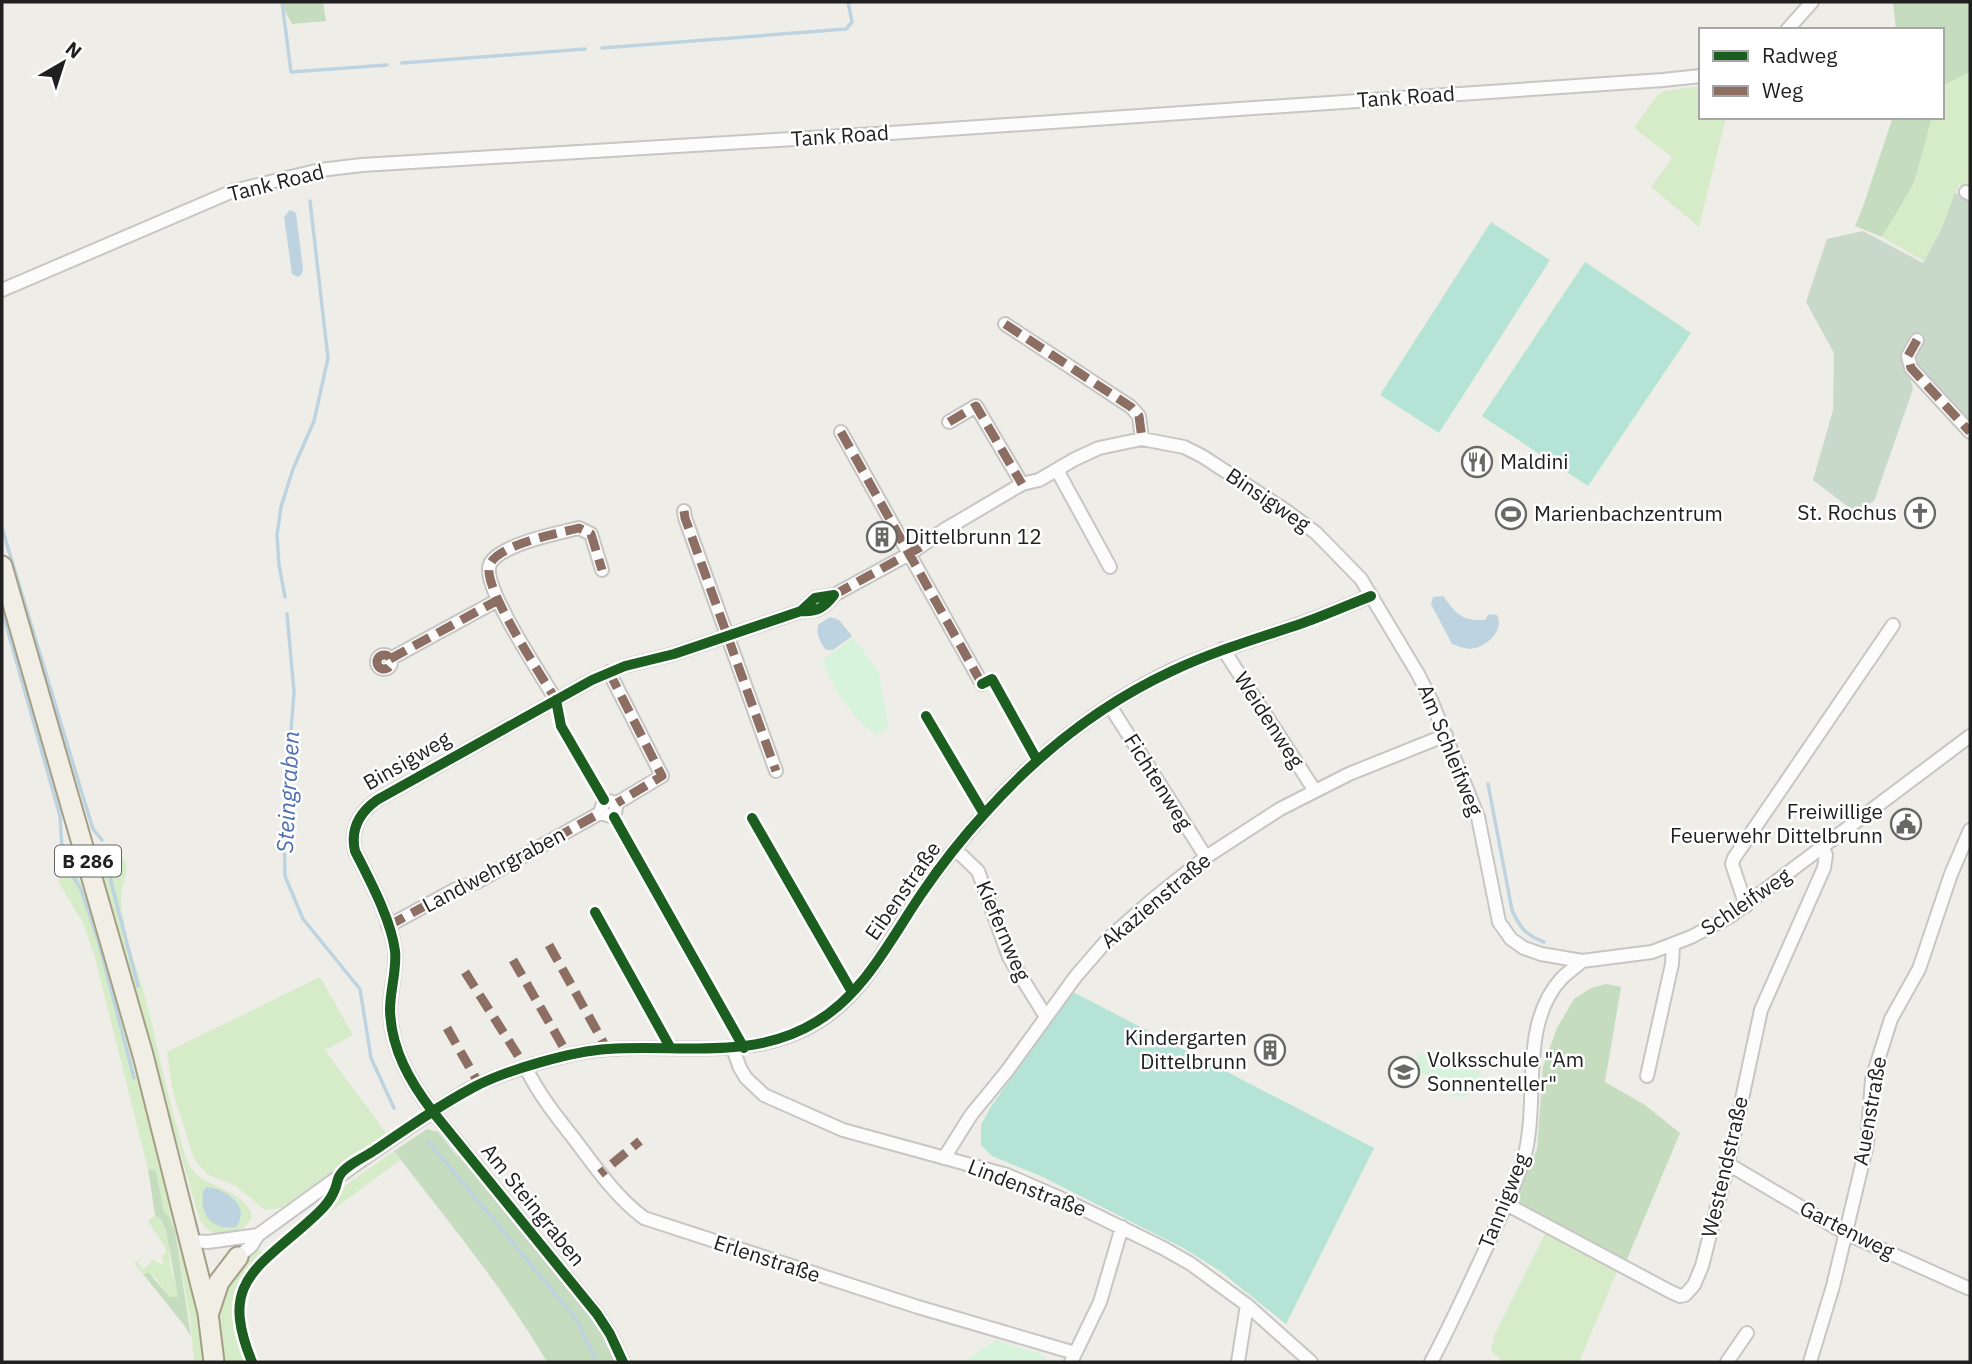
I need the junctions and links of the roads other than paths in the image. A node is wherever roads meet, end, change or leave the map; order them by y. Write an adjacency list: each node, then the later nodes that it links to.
1 (1812, 2): 2 (street)
2 (1789, 28)
3 (1699, 76): 4 (street, Tank Road)
4 (2, 290)
5 (1005, 324): 10 (street)
6 (1917, 340): 9 (street)
7 (949, 422): 12 (street)
8 (841, 432): 14 (street)
9 (1970, 432)
10 (1142, 439): 11 (street, Binsigweg); 18 (street, Binsigweg)
11 (1056, 470): 12 (street, Binsigweg); 16 (street)
12 (1022, 484): 14 (street, Binsigweg)
13 (684, 510): 21 (street)
14 (911, 554): 21 (street, Binsigweg); 25 (street)
15 (2, 566): 52 (main road, B 286)
16 (1110, 567)
17 (602, 570): 19 (street)
18 (1371, 596): 22 (street, Eibenstraße); 28 (street, Am Schleifweg)
19 (498, 600): 23 (street); 26 (street)
20 (1893, 625): 36 (street)
21 (728, 635): 24 (street, Binsigweg); 30 (street)
22 (1223, 649): 27 (street, Eibenstraße); 31 (street, Weidenweg)
23 (390, 659)
24 (609, 672): 26 (street, Binsigweg); 37 (street, Landwehrgraben)
25 (982, 684)
26 (555, 700): 37 (street, Binsigweg)
27 (1110, 706): 34 (street, Eibenstraße); 35 (street, Fichtenweg)
28 (1446, 735): 31 (street, Akazienstraße); 39 (street, Am Schleifweg)
29 (1970, 737): 33 (street, Schleifweg)
30 (776, 771)
31 (1315, 791): 35 (street, Akazienstraße)
32 (1970, 830): 50 (street, Auenstraße)
33 (1823, 848): 36 (street, Schleifweg); 47 (street, Westendstraße)
34 (956, 849): 41 (street, Kiefernweg); 42 (street, Eibenstraße)
35 (1206, 858): 41 (street, Akazienstraße)
36 (1746, 906): 38 (street, Schleifweg)
37 (388, 926): 45 (street, Binsigweg)
38 (1673, 944): 40 (street, Schleifweg); 44 (street)
39 (1524, 948): 40 (street, Schleifweg)
40 (1583, 961): 48 (street, Tannigweg)
41 (1046, 1017): 46 (street, Akazienstraße)
42 (733, 1049): 43 (street, Eibenstraße); 46 (street, Lindenstraße)
43 (526, 1068): 45 (street, Eibenstraße); 59 (street, Erlenstraße)
44 (1647, 1076)
45 (433, 1112): 51 (street); 61 (street, Am Steingraben)
46 (944, 1158): 49 (street, Lindenstraße)
47 (1728, 1164): 48 (street, Westendstraße); 50 (street, Gartenweg)
48 (1506, 1204): 64 (street, Tannigweg)
49 (1122, 1227): 56 (street, Lindenstraße); 59 (street)
50 (1845, 1233): 55 (street, Gartenweg); 66 (street, Auenstraße)
51 (258, 1235): 52 (street); 53 (street)
52 (191, 1241): 54 (main road, B 286)
53 (238, 1257): 54 (main road); 57 (main road)
54 (196, 1261): 57 (main road, B 286)
55 (1970, 1289)
56 (1247, 1305): 62 (street); 63 (street, Lindenstraße)
57 (208, 1313): 60 (main road, B 286)
58 (1747, 1333): 65 (street)
59 (1073, 1358)
60 (214, 1362)
61 (623, 1362)
62 (1238, 1362)
63 (1311, 1362)
64 (1431, 1362)
65 (1727, 1362)
66 (1810, 1362)

